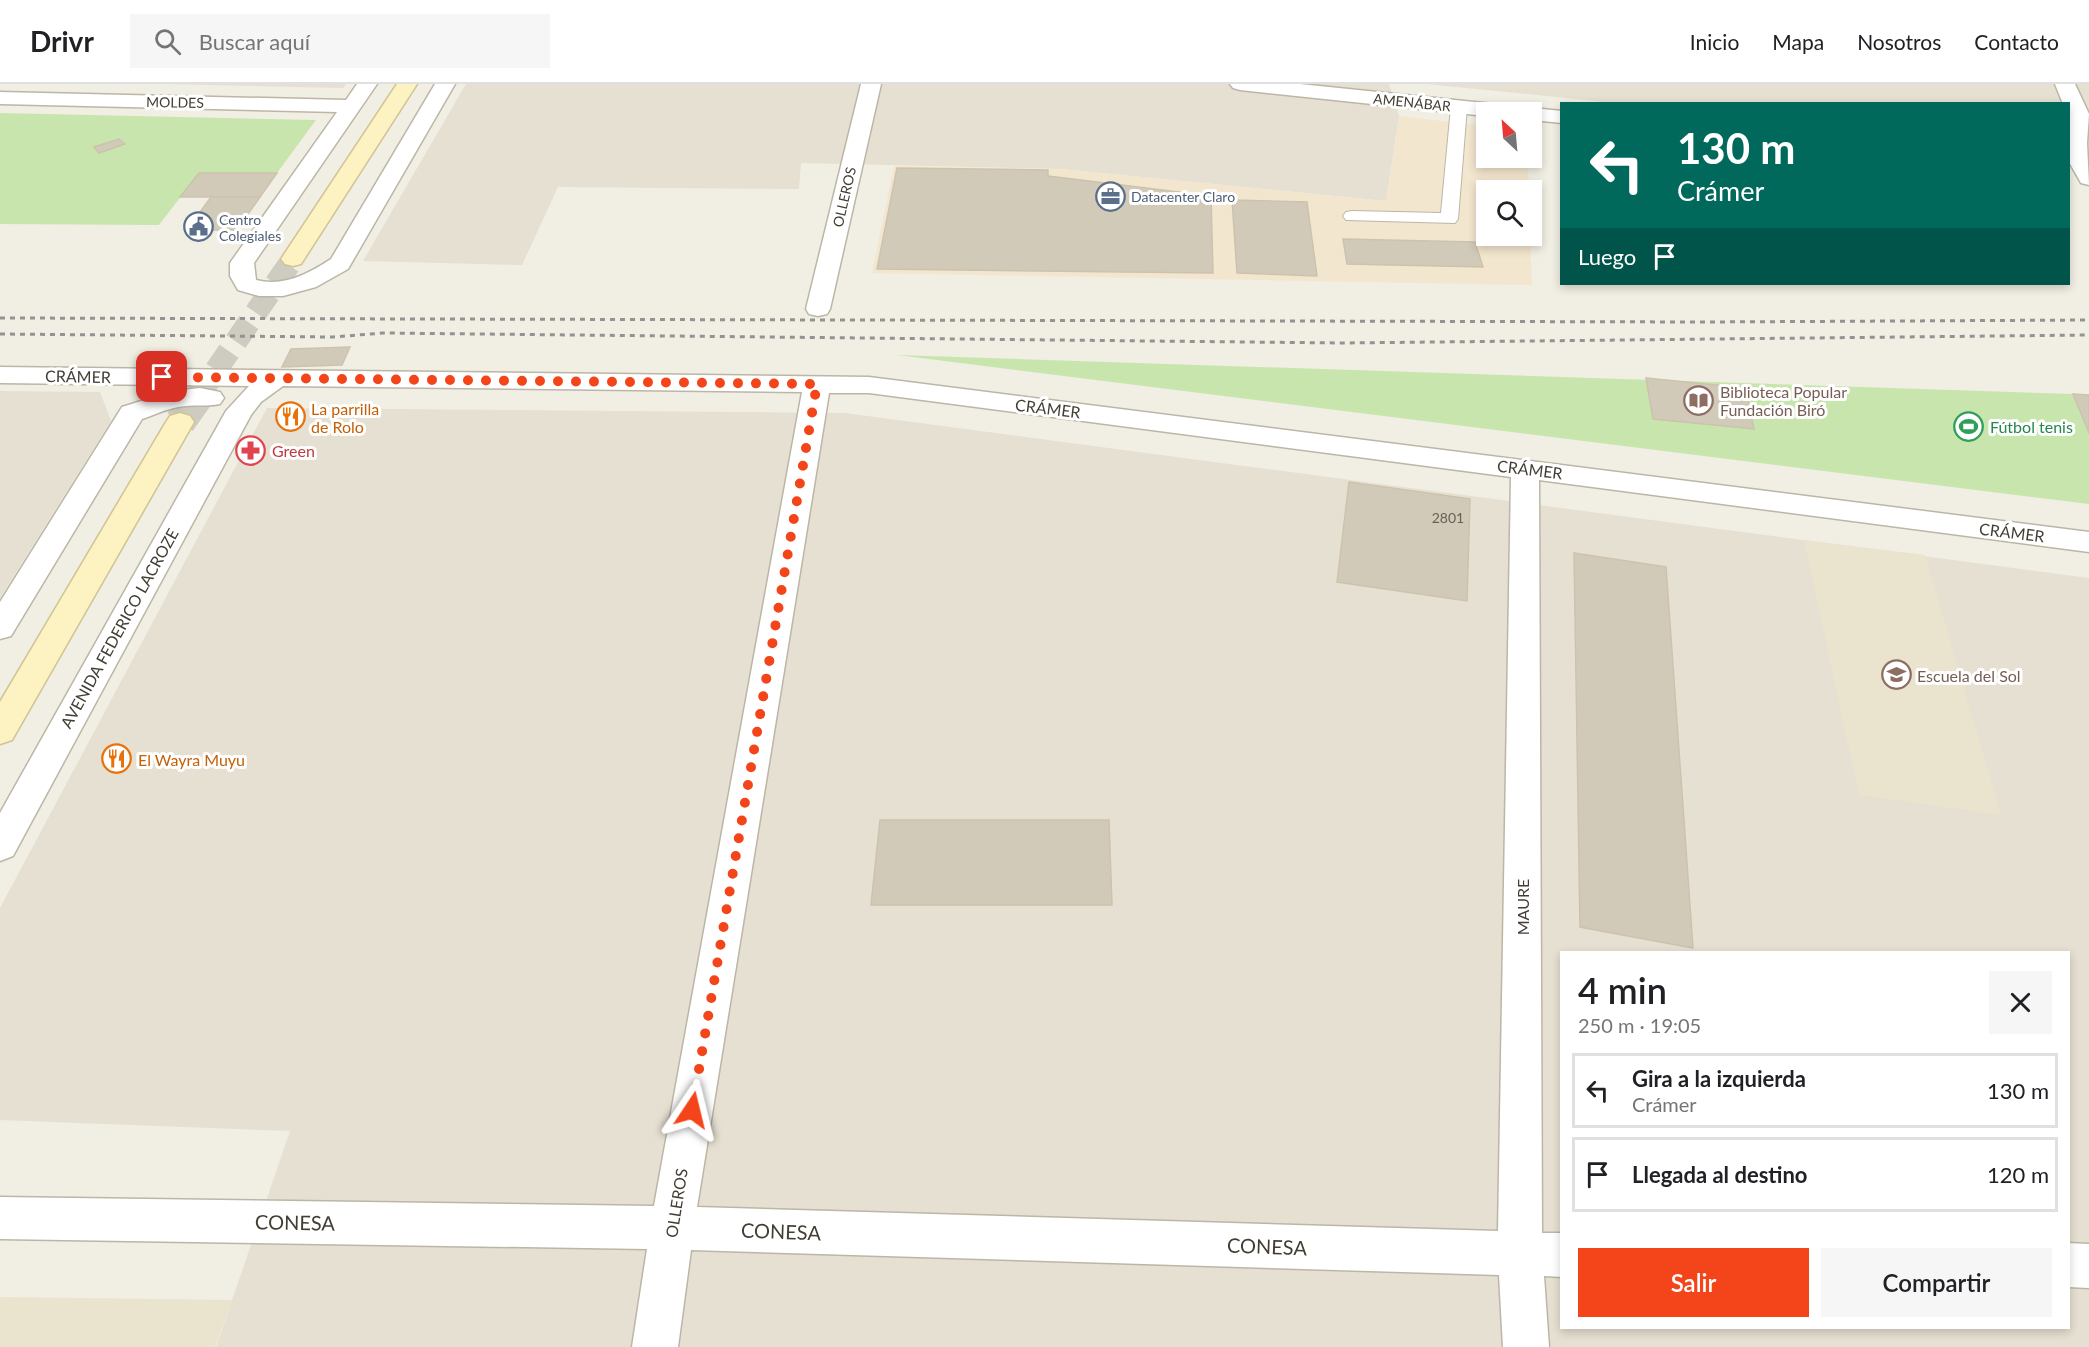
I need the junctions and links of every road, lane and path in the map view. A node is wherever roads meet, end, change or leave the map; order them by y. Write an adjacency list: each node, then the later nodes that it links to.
1 (367, 84): 8 (street)
2 (407, 84): 16 (main road)
3 (445, 84): 8 (street)
4 (871, 84): 17 (street, OLLEROS)
5 (1240, 84): 9 (street, AMENÁBAR)
6 (2065, 84): 13 (street)
7 (0, 98): 8 (street, MOLDES)
8 (350, 106)
9 (1459, 107): 10 (street, AMENÁBAR); 15 (lane)
10 (1476, 109)
11 (1542, 115): 12 (street)
12 (1560, 117)
13 (2085, 121): 14 (street)
14 (2083, 172)
15 (1352, 216)
16 (293, 259)
17 (818, 309)
18 (0, 375): 19 (street, CRÁMER)
19 (276, 379): 20 (street, CRÁMER); 21 (street, AVENIDA FEDERICO LACROZE)
20 (817, 384): 23 (street, CRÁMER); 29 (street, OLLEROS)
21 (239, 411): 25 (street); 27 (street, AVENIDA FEDERICO LACROZE)
22 (180, 422): 26 (main road)
23 (1525, 468): 24 (street, CRÁMER); 30 (street, MAURE)
24 (2089, 542)
25 (0, 628)
26 (0, 731)
27 (0, 846)
28 (0, 1218): 29 (street, CONESA)
29 (672, 1228): 30 (street, CONESA); 33 (street, OLLEROS)
30 (1541, 1255): 34 (street, MAURE)
31 (2070, 1265): 32 (street)
32 (2089, 1266)
33 (655, 1347)
34 (1527, 1347)

